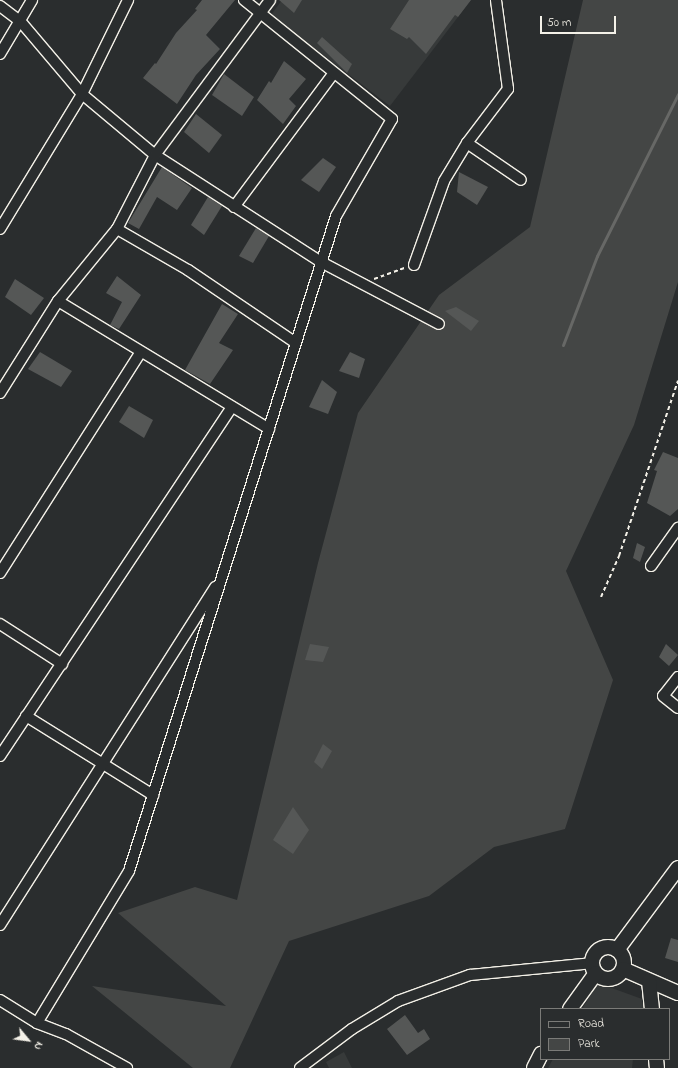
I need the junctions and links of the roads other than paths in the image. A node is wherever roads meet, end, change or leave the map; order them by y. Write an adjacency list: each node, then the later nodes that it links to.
1 (32, 0): 8 (street)
2 (128, 0): 11 (street)
3 (244, 0): 7 (street)
4 (270, 0): 7 (street)
5 (496, 0): 12 (street)
6 (0, 6): 8 (street)
7 (259, 14): 10 (street); 13 (street)
8 (21, 22): 9 (street); 11 (street)
9 (0, 54)
10 (334, 73): 15 (street); 18 (street)
11 (82, 94): 13 (street); 16 (street)
12 (467, 143): 14 (street); 19 (street)
13 (155, 155): 15 (street); 17 (street)
14 (521, 180)
15 (234, 207): 18 (street)
16 (0, 229)
17 (117, 229): 20 (street); 22 (street)
18 (321, 262): 21 (street); 22 (street)
19 (414, 265)
20 (58, 301): 23 (street); 24 (street)
21 (439, 324)
22 (296, 343): 26 (street)
23 (141, 352): 25 (street); 29 (street)
24 (0, 394)
25 (232, 407): 26 (street); 32 (street)
26 (268, 429): 30 (street)
27 (678, 528): 28 (street)
28 (650, 566)
29 (0, 573)
30 (223, 575): 37 (street); 38 (street)
31 (0, 624): 32 (street)
32 (62, 664): 35 (street)
33 (678, 677): 34 (street)
34 (678, 708)
35 (26, 716): 36 (street); 37 (street)
36 (0, 756)
37 (103, 764): 38 (street); 40 (street)
38 (153, 794): 49 (street)
39 (678, 868): 41 (street)
40 (0, 925)
41 (617, 950): 42 (street); 43 (street)
42 (594, 968): 43 (street); 47 (street); 52 (street)
43 (623, 969): 44 (street)
44 (650, 981): 45 (street); 48 (street)
45 (678, 994)
46 (0, 1000): 49 (street)
47 (571, 1008)
48 (652, 1008)
49 (38, 1023): 51 (street)
50 (540, 1056): 53 (street)
51 (128, 1068)
52 (300, 1068)
53 (534, 1068)

